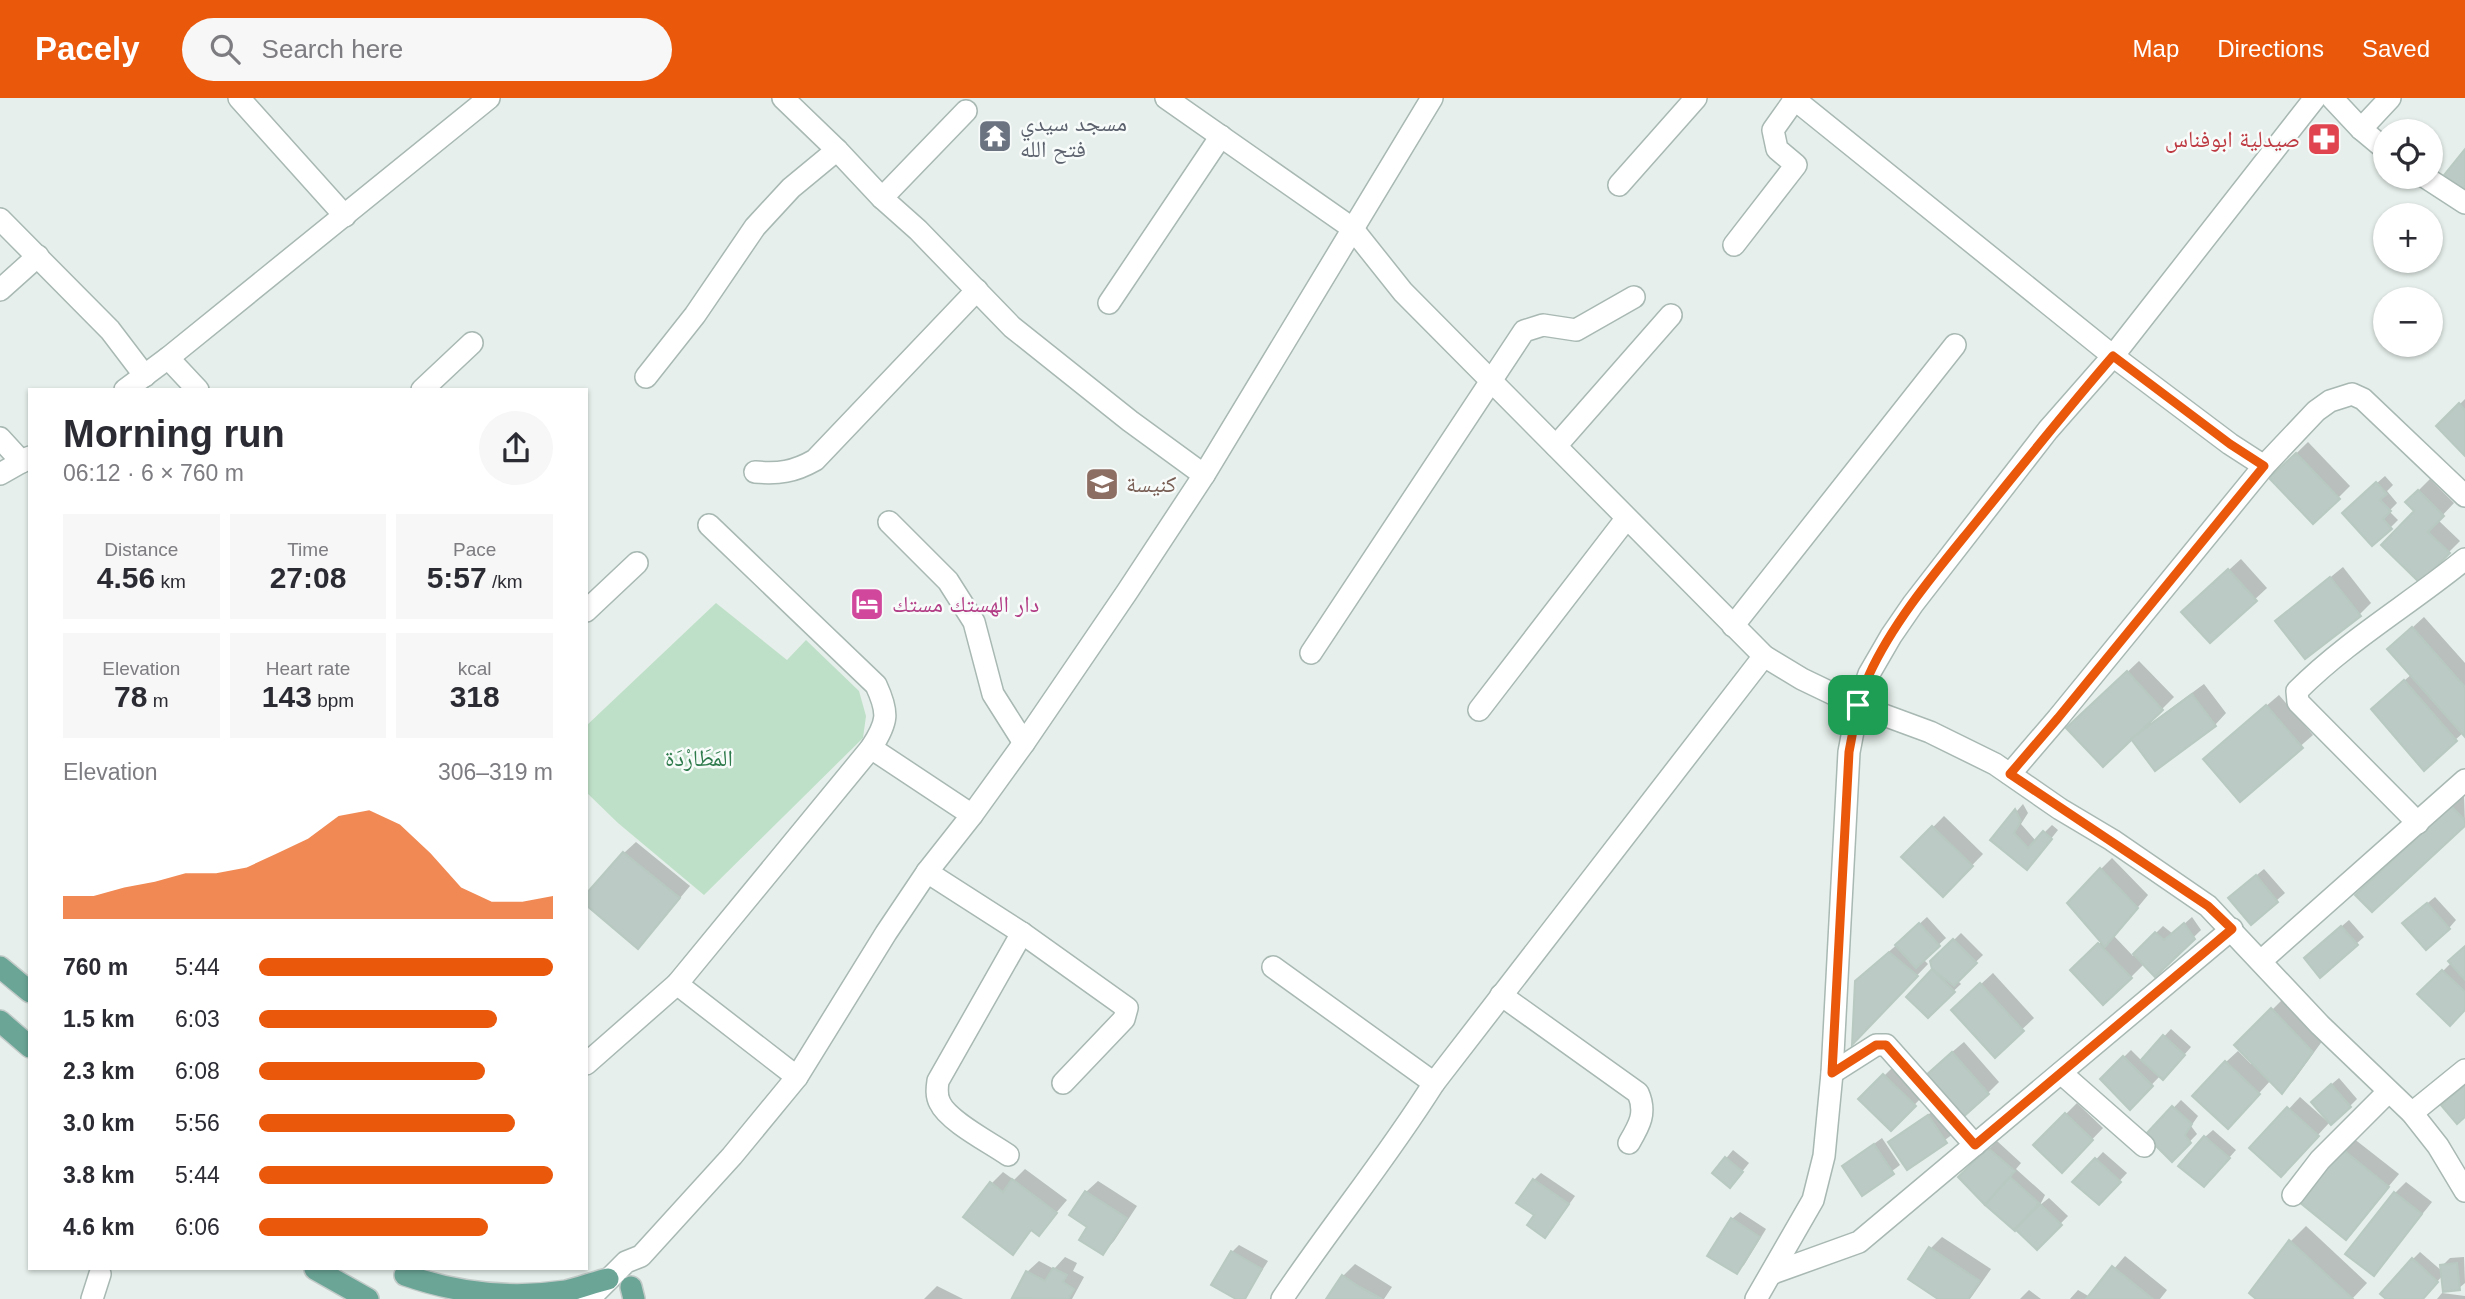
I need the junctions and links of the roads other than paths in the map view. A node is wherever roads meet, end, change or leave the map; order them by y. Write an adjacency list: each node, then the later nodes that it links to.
1 (239, 98): 20 (street)
2 (489, 98): 20 (street)
3 (1166, 98): 13 (street)
4 (1432, 98): 22 (street)
5 (1696, 98): 16 (street)
6 (2315, 98): 32 (street)
7 (2332, 98): 12 (street)
8 (2390, 98): 12 (street)
9 (1794, 99): 23 (street); 32 (street)
10 (798, 103): 15 (street)
11 (966, 111): 18 (street)
12 (2361, 129): 14 (street)
13 (1221, 136): 22 (street); 28 (street)
14 (2373, 139)
15 (838, 150): 18 (street); 35 (street)
16 (1619, 185)
17 (2443, 189): 19 (street)
18 (882, 198): 26 (street)
19 (2465, 203)
20 (345, 216): 33 (street)
21 (0, 219): 24 (street)
22 (1352, 228): 36 (street); 46 (street)
23 (1734, 245)
24 (38, 256): 25 (street); 34 (street)
25 (0, 290)
26 (976, 290): 44 (street); 46 (street)
27 (1634, 297): 36 (street)
28 (1109, 303)
29 (1671, 315): 41 (street)
30 (472, 343): 39 (street)
31 (1955, 345): 54 (street)
32 (2113, 356): 43 (street); 57 (street)
33 (168, 358): 34 (street); 38 (street)
34 (145, 376): 37 (street)
35 (646, 377)
36 (1493, 380): 41 (street); 55 (street)
37 (128, 388)
38 (196, 388)
39 (424, 388)
40 (0, 438): 42 (street)
41 (1556, 446): 48 (street)
42 (26, 459): 45 (street)
43 (2264, 466): 47 (street); 61 (street)
44 (755, 472)
45 (0, 474)
46 (1204, 475): 59 (street)
47 (2465, 496)
48 (1626, 519): 54 (street); 58 (street)
49 (889, 522): 59 (street)
50 (709, 525): 60 (street)
51 (2465, 559): 64 (street)
52 (637, 563): 53 (street)
53 (588, 609)
54 (1733, 626): 56 (street)
55 (1311, 653)
56 (1764, 656): 57 (street); 73 (street)
57 (1858, 705): 61 (street); 78 (street)
58 (1479, 710)
59 (1024, 743): 63 (street)
60 (871, 748): 63 (street); 71 (street)
61 (2010, 774): 66 (street)
62 (2465, 780): 64 (street)
63 (972, 815): 65 (street)
64 (2418, 823): 68 (street)
65 (927, 872): 67 (street); 80 (street)
66 (2232, 929): 68 (street); 79 (street)
67 (1022, 933): 81 (street); 88 (street)
68 (2261, 961): 83 (street)
69 (0, 967): 72 (main road)
70 (1273, 967): 82 (street)
71 (677, 984): 76 (street); 80 (street)
72 (28, 990)
73 (1501, 995): 82 (street); 85 (street)
74 (0, 1021): 75 (main road)
75 (28, 1045)
76 (588, 1063)
77 (2465, 1070): 84 (street)
78 (1832, 1073): 86 (street); 94 (street)
79 (2061, 1073): 86 (street); 87 (street)
80 (797, 1077): 91 (street)
81 (1063, 1083)
82 (1434, 1083): 102 (street)
83 (2388, 1092): 84 (street); 90 (street)
84 (2412, 1113): 89 (street)
85 (1629, 1143)
86 (1975, 1145): 94 (street)
87 (2144, 1146)
88 (1008, 1155)
89 (2465, 1191)
90 (2293, 1195)
91 (641, 1256): 96 (street); 97 (street)
92 (317, 1270): 99 (main road)
93 (400, 1272): 96 (main road); 100 (main road)
94 (1773, 1273): 103 (street)
95 (100, 1274): 98 (street)
96 (608, 1279): 101 (street)
97 (629, 1295)
98 (92, 1299)
99 (368, 1299)
100 (447, 1299)
101 (589, 1299)
102 (1282, 1299)
103 (1756, 1299)

